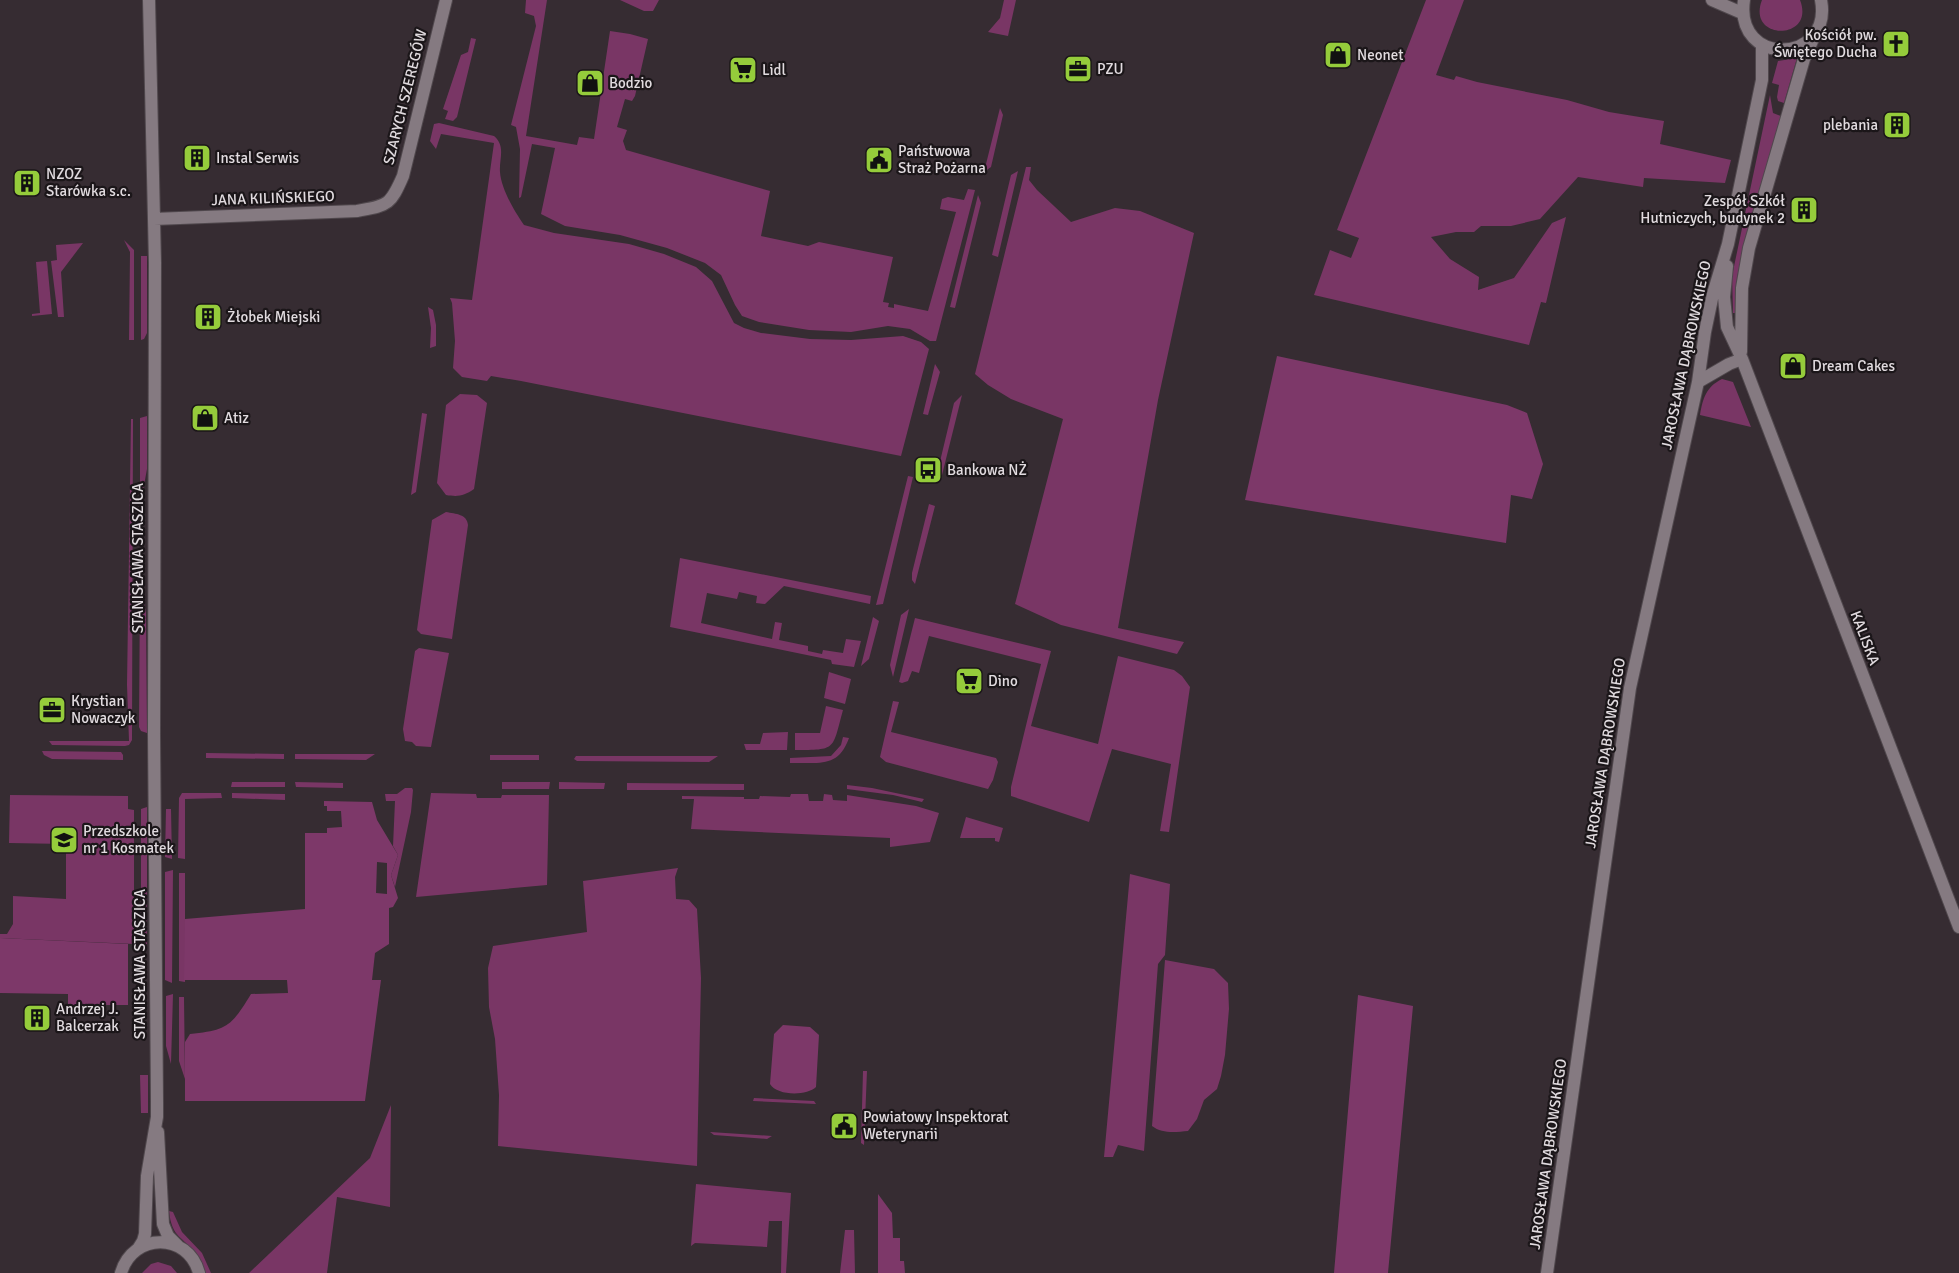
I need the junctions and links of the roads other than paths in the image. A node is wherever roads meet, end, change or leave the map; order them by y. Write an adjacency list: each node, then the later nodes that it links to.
1 (148, 0): 9 (street, STANISŁAWA STASZICA)
2 (446, 0): 8 (street, SZARYCH SZEREGÓW)
3 (1712, 0): 5 (street)
4 (1823, 4): 6 (street)
5 (1743, 6): 7 (street)
6 (1817, 30): 7 (street); 11 (street)
7 (1762, 45): 10 (street, JAROSŁAWA DĄBROWSKIEGO)
8 (390, 200): 9 (street, JANA KILIŃSKIEGO)
9 (154, 219): 14 (street, STANISŁAWA STASZICA)
10 (1728, 244): 11 (street, JAROSŁAWA DĄBROWSKIEGO); 12 (street, JAROSŁAWA DĄBROWSKIEGO)
11 (1742, 359): 12 (street); 13 (street, KALISKA)
12 (1698, 382): 19 (street, JAROSŁAWA DĄBROWSKIEGO)
13 (1959, 927)
14 (157, 1117): 15 (street, STANISŁAWA STASZICA); 16 (street, STANISŁAWA STASZICA)
15 (178, 1246): 16 (street); 18 (street, STANISŁAWA STASZICA)
16 (138, 1249): 17 (street)
17 (121, 1273)
18 (199, 1273)
19 (1547, 1273)

